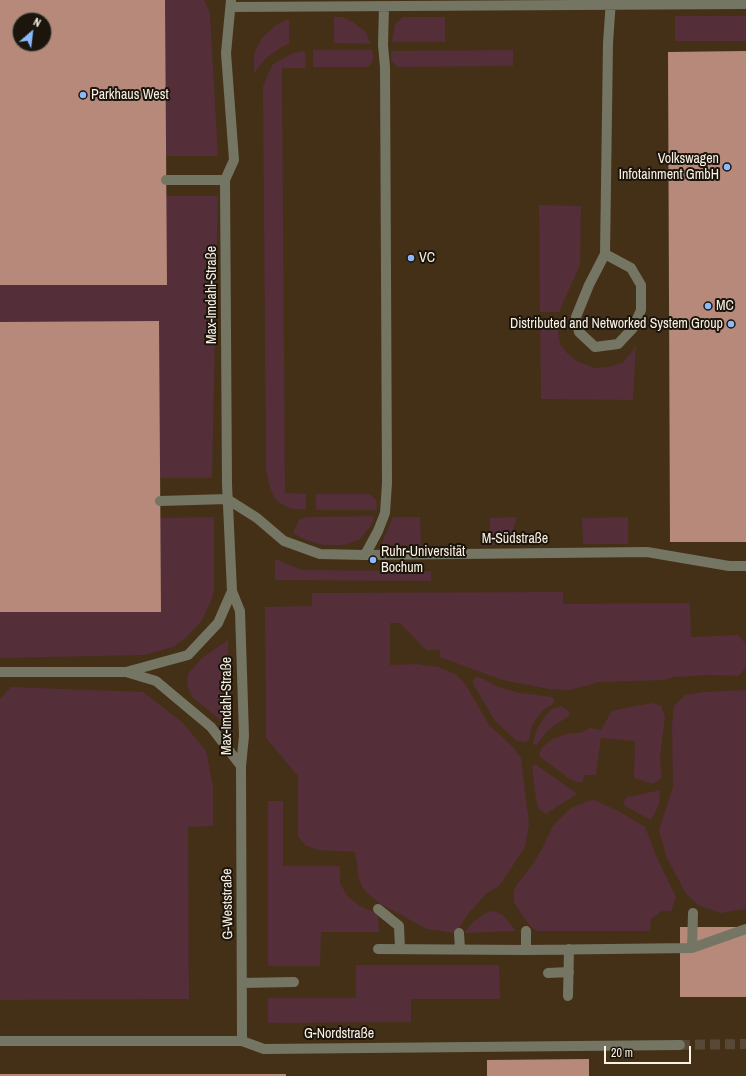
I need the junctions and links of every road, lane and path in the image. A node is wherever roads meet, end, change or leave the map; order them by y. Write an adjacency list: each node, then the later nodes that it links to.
1 (576, 2): 2 (street); 5 (street)
2 (611, 2): 4 (street); 8 (street)
3 (231, 4): 5 (street); 7 (street, Max-Imdahl-Straße)
4 (746, 4)
5 (384, 6): 11 (street)
6 (166, 180): 7 (street)
7 (225, 180): 9 (street, Max-Imdahl-Straße)
8 (605, 254): 8 (street)
9 (227, 498): 10 (street); 11 (street, M-Südstraße); 13 (street, Max-Imdahl-Straße)
10 (160, 501)
11 (364, 554): 12 (street, M-Südstraße)
12 (746, 566)
13 (232, 591): 15 (street, Max-Imdahl-Straße); 16 (street, Max-Imdahl-Straße)
14 (0, 672): 15 (street, Max-Imdahl-Straße)
15 (126, 672): 16 (street, Max-Imdahl-Straße)
16 (241, 766): 31 (street, G-Weststraße)
17 (378, 909): 24 (street)
18 (693, 912): 22 (street)
19 (746, 929): 22 (street)
20 (526, 931): 27 (street)
21 (459, 933): 25 (street)
22 (692, 948): 26 (street)
23 (378, 949): 24 (street)
24 (400, 949): 25 (street)
25 (460, 949): 27 (street)
26 (569, 949): 27 (street); 28 (street)
27 (526, 950)
28 (569, 972): 29 (street); 32 (street)
29 (548, 973)
30 (294, 982): 31 (street)
31 (242, 983): 34 (street, G-Weststraße)
32 (568, 996)
33 (0, 1041): 34 (street, G-Nordstraße)
34 (242, 1041): 35 (street, G-Nordstraße)
35 (680, 1045)

